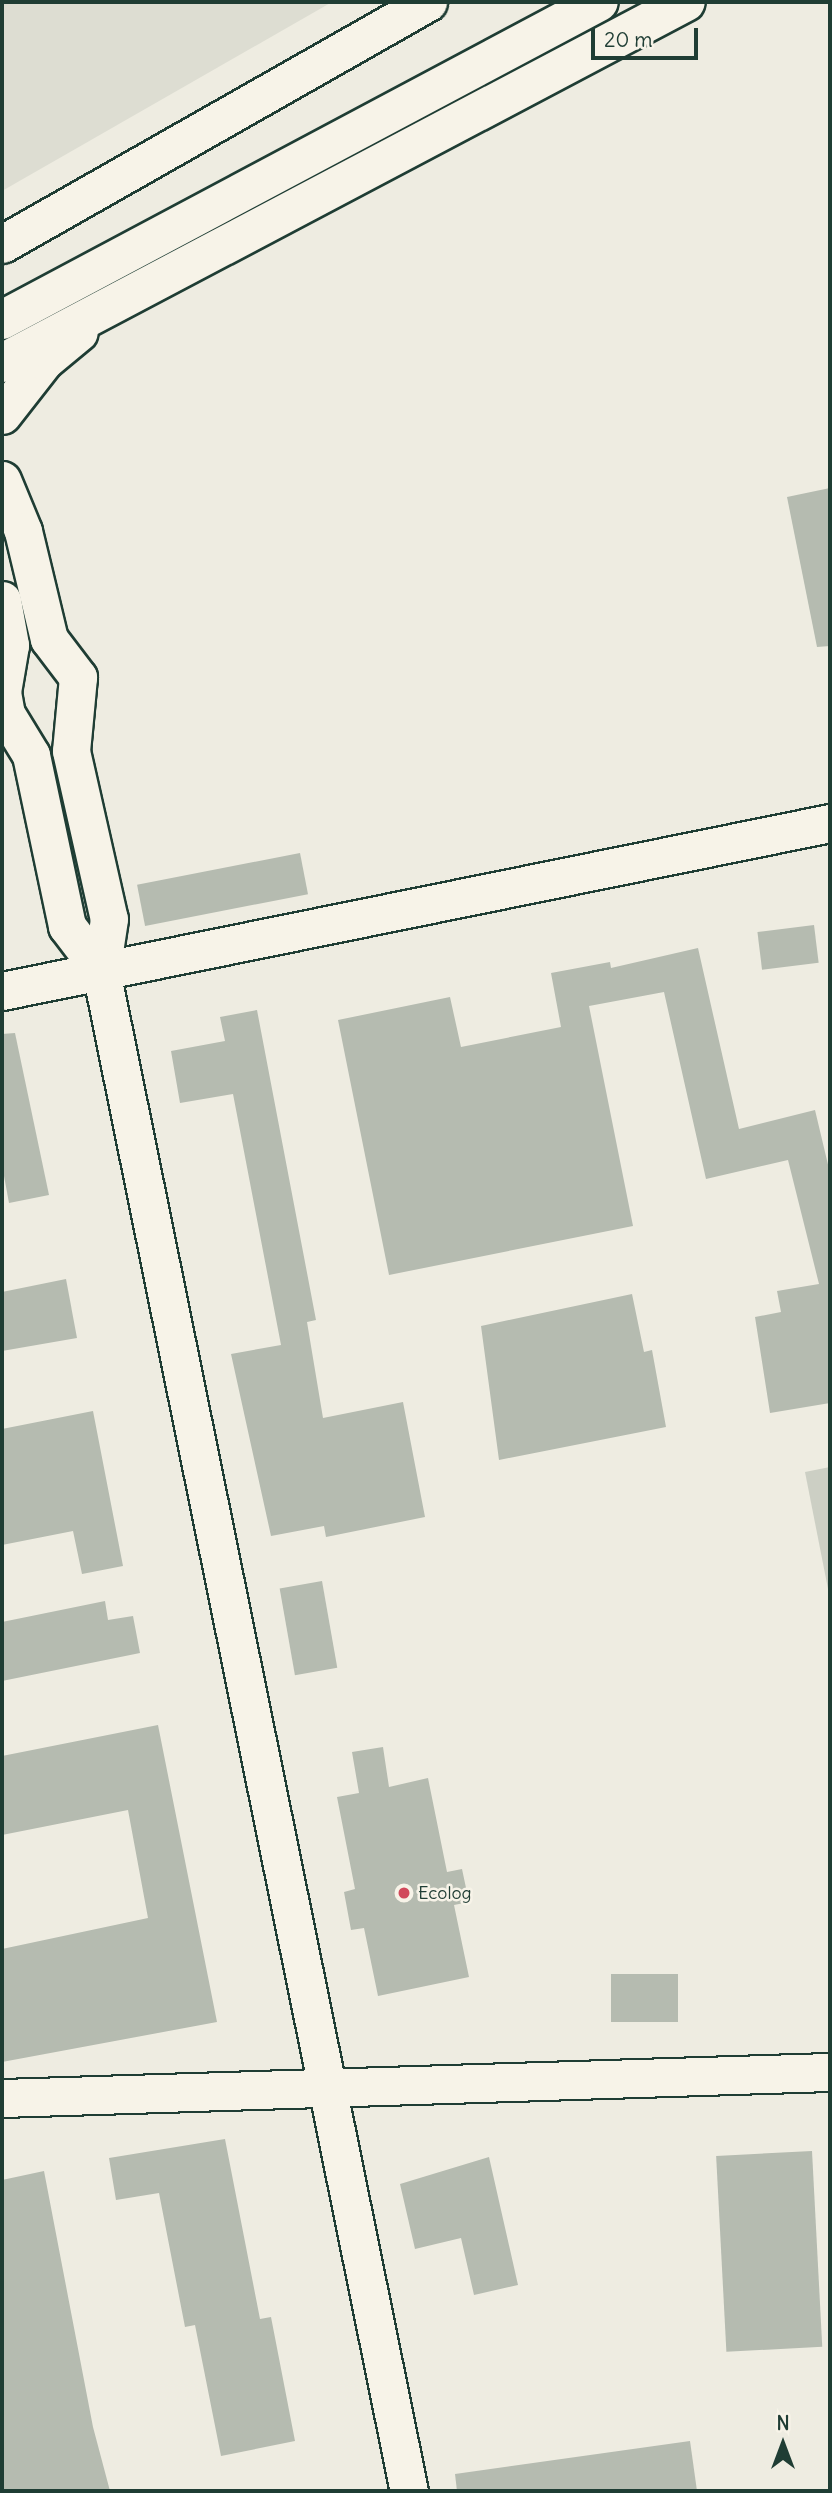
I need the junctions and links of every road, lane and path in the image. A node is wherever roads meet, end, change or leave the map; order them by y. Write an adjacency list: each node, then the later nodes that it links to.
1 (428, 2): 4 (street)
2 (599, 2): 6 (main road)
3 (686, 2): 5 (main road)
4 (2, 244)
5 (109, 306): 7 (main road); 8 (street)
6 (2, 320)
7 (2, 362)
8 (2, 415)
9 (2, 480): 12 (street)
10 (2, 600): 12 (street)
11 (830, 822): 12 (street)
12 (101, 971): 13 (street); 15 (street)
13 (2, 992)
14 (830, 2072): 15 (street)
15 (330, 2085): 16 (street); 17 (street)
16 (2, 2098)
17 (409, 2491)

